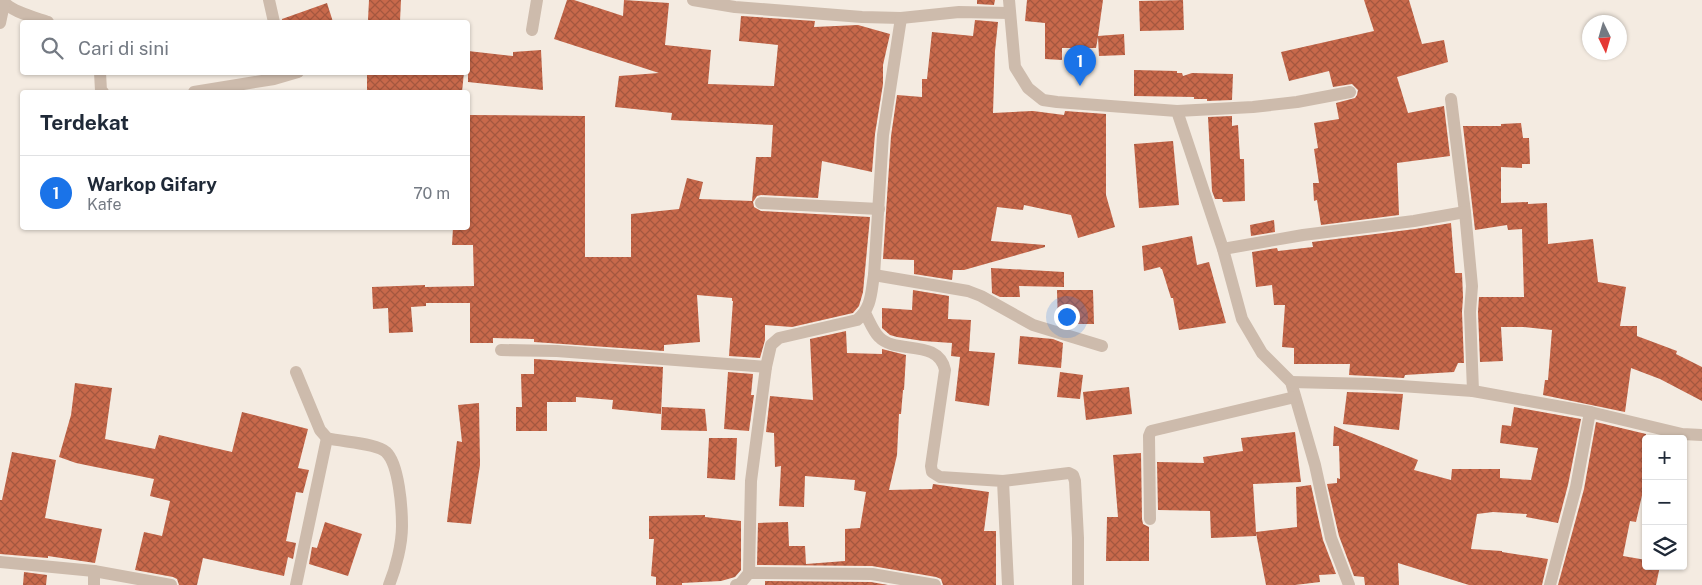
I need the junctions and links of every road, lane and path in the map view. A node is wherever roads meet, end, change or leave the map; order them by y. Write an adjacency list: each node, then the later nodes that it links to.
1 (269, 0): 8 (street)
2 (537, 0): 10 (street)
3 (693, 0): 6 (street)
4 (4, 2): 7 (street); 9 (street)
5 (1009, 6): 6 (street); 17 (street)
6 (901, 18): 19 (street)
7 (43, 20)
8 (274, 20)
9 (0, 23)
10 (532, 30)
11 (100, 75): 13 (street)
12 (284, 75): 14 (street)
13 (101, 90)
14 (205, 90)
15 (1350, 92): 17 (street)
16 (1451, 98): 20 (street)
17 (1177, 111): 21 (street)
18 (761, 202): 19 (street)
19 (879, 209): 22 (street)
20 (1465, 212): 21 (street); 29 (street)
21 (1223, 249): 28 (street)
22 (874, 275): 23 (street); 24 (street)
23 (865, 313): 26 (street); 34 (street)
24 (1102, 346)
25 (501, 350): 26 (street)
26 (766, 367): 38 (street)
27 (296, 372): 33 (street)
28 (1290, 382): 29 (street); 30 (street)
29 (1474, 391): 31 (street)
30 (1295, 397): 35 (street); 48 (street)
31 (1590, 412): 32 (street); 49 (street)
32 (1702, 435)
33 (327, 438): 42 (street); 43 (street)
34 (1003, 481): 46 (street); 47 (street)
35 (1150, 519)
36 (0, 562): 37 (street)
37 (94, 570): 40 (street); 41 (street)
38 (749, 573): 39 (street); 44 (street)
39 (799, 580): 45 (street)
40 (94, 585)
41 (171, 585)
42 (296, 585)
43 (389, 585)
44 (736, 585)
45 (935, 585)
46 (1008, 585)
47 (1078, 585)
48 (1349, 585)
49 (1550, 585)

